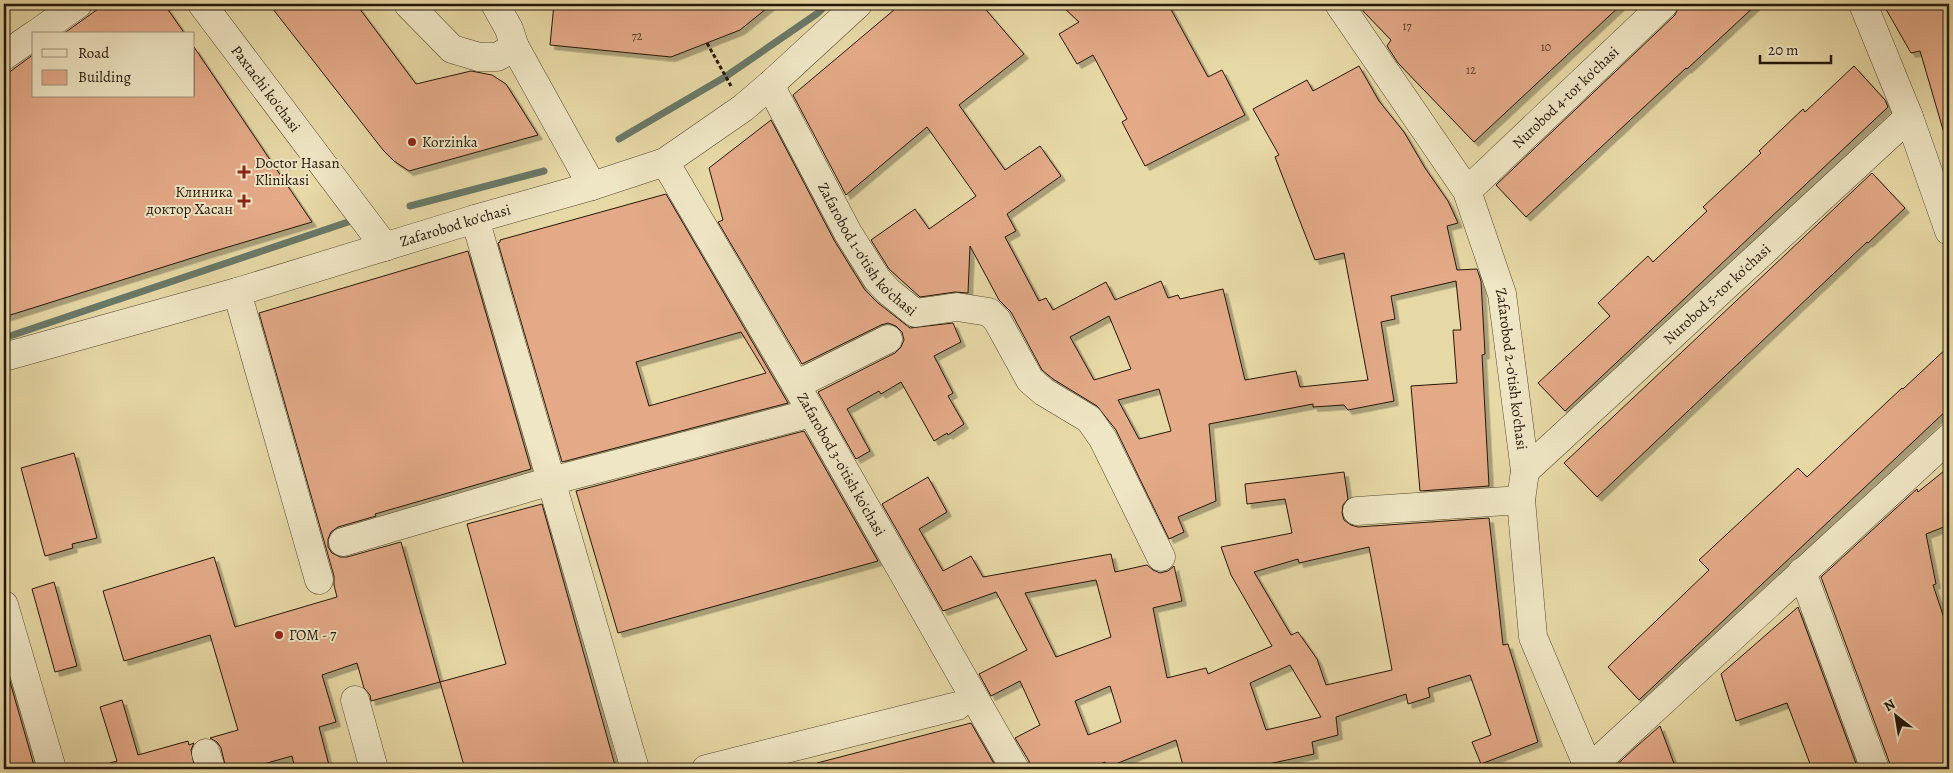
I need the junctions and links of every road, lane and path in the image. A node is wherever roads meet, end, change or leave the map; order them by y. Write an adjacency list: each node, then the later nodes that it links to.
1 (78, 4): 9 (street)
2 (202, 4): 22 (street, Paxtachi ko'chasi)
3 (408, 4): 12 (street)
4 (495, 4): 12 (street)
5 (858, 4): 14 (street, Zafarobod ko'chasi)
6 (1339, 4): 19 (street, Zafarobod 2-o'tish ko'chasi)
7 (1664, 4): 19 (street, Nurobod 4-tor ko'chasi)
8 (1863, 4): 16 (street)
9 (38, 32)
10 (32, 36): 13 (street)
11 (707, 43): 15 (path)
12 (515, 47): 18 (street)
13 (4, 56)
14 (770, 85): 15 (street, Zafarobod ko'chasi); 34 (street, Zafarobod 1-o'tish ko'chasi)
15 (743, 108): 17 (street, Zafarobod ko'chasi)
16 (1909, 117): 21 (street); 29 (street, Nurobod 5-tor ko'chasi)
17 (665, 162): 18 (street, Zafarobod ko'chasi); 26 (street, Zafarobod 3-o'tish ko'chasi)
18 (592, 186): 20 (street, Zafarobod ko'chasi)
19 (1467, 191): 29 (street, Zafarobod 2-o'tish ko'chasi)
20 (475, 219): 22 (street, Zafarobod ko'chasi); 30 (street)
21 (1949, 230)
22 (385, 247): 23 (street, Zafarobod ko'chasi)
23 (237, 292): 25 (street, Zafarobod ko'chasi); 36 (street)
24 (888, 339): 26 (street)
25 (4, 358)
26 (796, 384): 44 (street, Zafarobod 3-o'tish ko'chasi)
27 (800, 416): 30 (street)
28 (1949, 438): 35 (street)
29 (1525, 472): 31 (street, Zafarobod 2-o'tish ko'chasi)
30 (551, 481): 33 (street); 42 (street)
31 (1521, 500): 32 (street); 45 (street, Zafarobod 2-o'tish ko'chasi)
32 (1357, 511)
33 (343, 542)
34 (1161, 557)
35 (1802, 572): 45 (street); 46 (street)
36 (319, 580)
37 (4, 605): 40 (street)
38 (355, 700): 41 (street)
39 (957, 706): 43 (street)
40 (52, 769)
41 (374, 769)
42 (635, 769)
43 (706, 769)
44 (1015, 769)
45 (1589, 769)
46 (1875, 769)

